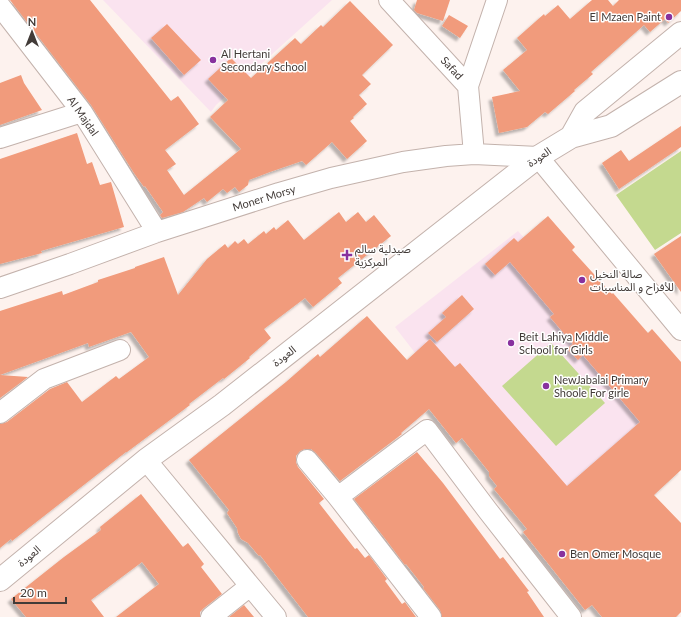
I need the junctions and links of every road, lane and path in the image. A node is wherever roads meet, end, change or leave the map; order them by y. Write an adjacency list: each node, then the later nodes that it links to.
1 (389, 0): 6 (street, Safad)
2 (497, 0): 6 (street)
3 (0, 6): 7 (street, Al Majdal)
4 (681, 33): 8 (main road, العودة)
5 (681, 82): 8 (main road, العودة)
6 (468, 86): 10 (street, Safad)
7 (82, 112): 9 (street); 12 (street, Al Majdal)
8 (571, 137): 11 (main road, العودة)
9 (0, 138)
10 (474, 154): 11 (street, Moner Morsy); 12 (street, Moner Morsy)
11 (538, 157): 14 (street); 17 (main road, العودة)
12 (157, 232): 13 (street, Moner Morsy)
13 (0, 288)
14 (681, 330)
15 (120, 350): 16 (street)
16 (0, 414)
17 (146, 460): 20 (main road, العودة); 21 (street)
18 (307, 460): 19 (street)
19 (338, 498): 24 (street); 25 (street)
20 (0, 580)
21 (250, 586): 22 (street); 23 (street)
22 (211, 617)
23 (276, 617)
24 (431, 617)
25 (571, 617)

